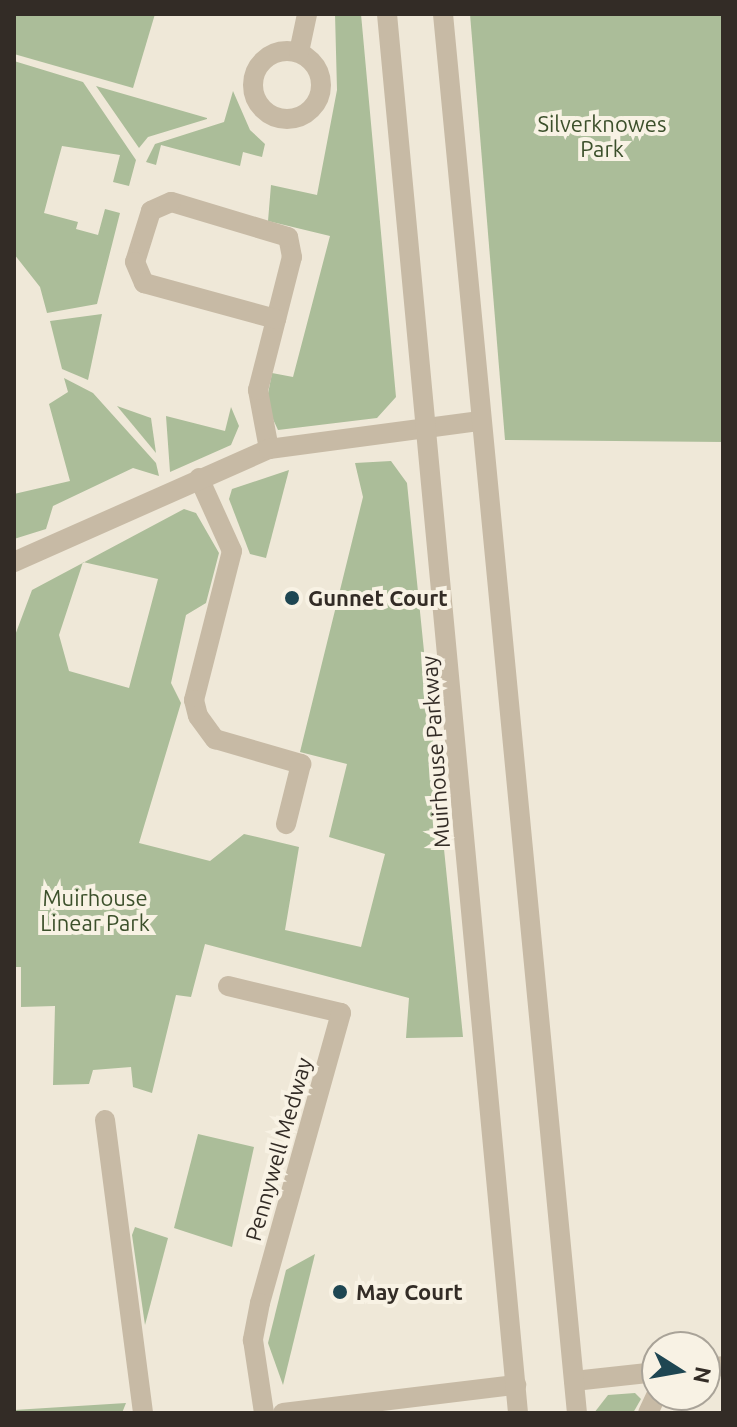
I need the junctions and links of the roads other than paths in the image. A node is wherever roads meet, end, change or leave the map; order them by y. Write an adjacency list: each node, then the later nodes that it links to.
1 (307, 14): 4 (street)
2 (387, 14): 7 (street, Muirhouse Parkway)
3 (443, 14): 6 (street)
4 (299, 52)
5 (276, 319): 5 (street); 8 (street)
6 (480, 421): 7 (street); 15 (street)
7 (427, 432): 8 (street); 16 (street, Muirhouse Parkway)
8 (269, 449): 9 (street)
9 (199, 478): 10 (street); 11 (street)
10 (14, 562)
11 (286, 824)
12 (228, 986): 19 (street, Pennywell Medway)
13 (105, 1120): 18 (street)
14 (641, 1374): 15 (street)
15 (574, 1381): 22 (street)
16 (516, 1385): 17 (street); 21 (street, Muirhouse Parkway)
17 (455, 1403): 20 (street)
18 (143, 1413)
19 (264, 1413)
20 (283, 1413)
21 (518, 1413)
22 (577, 1413)

